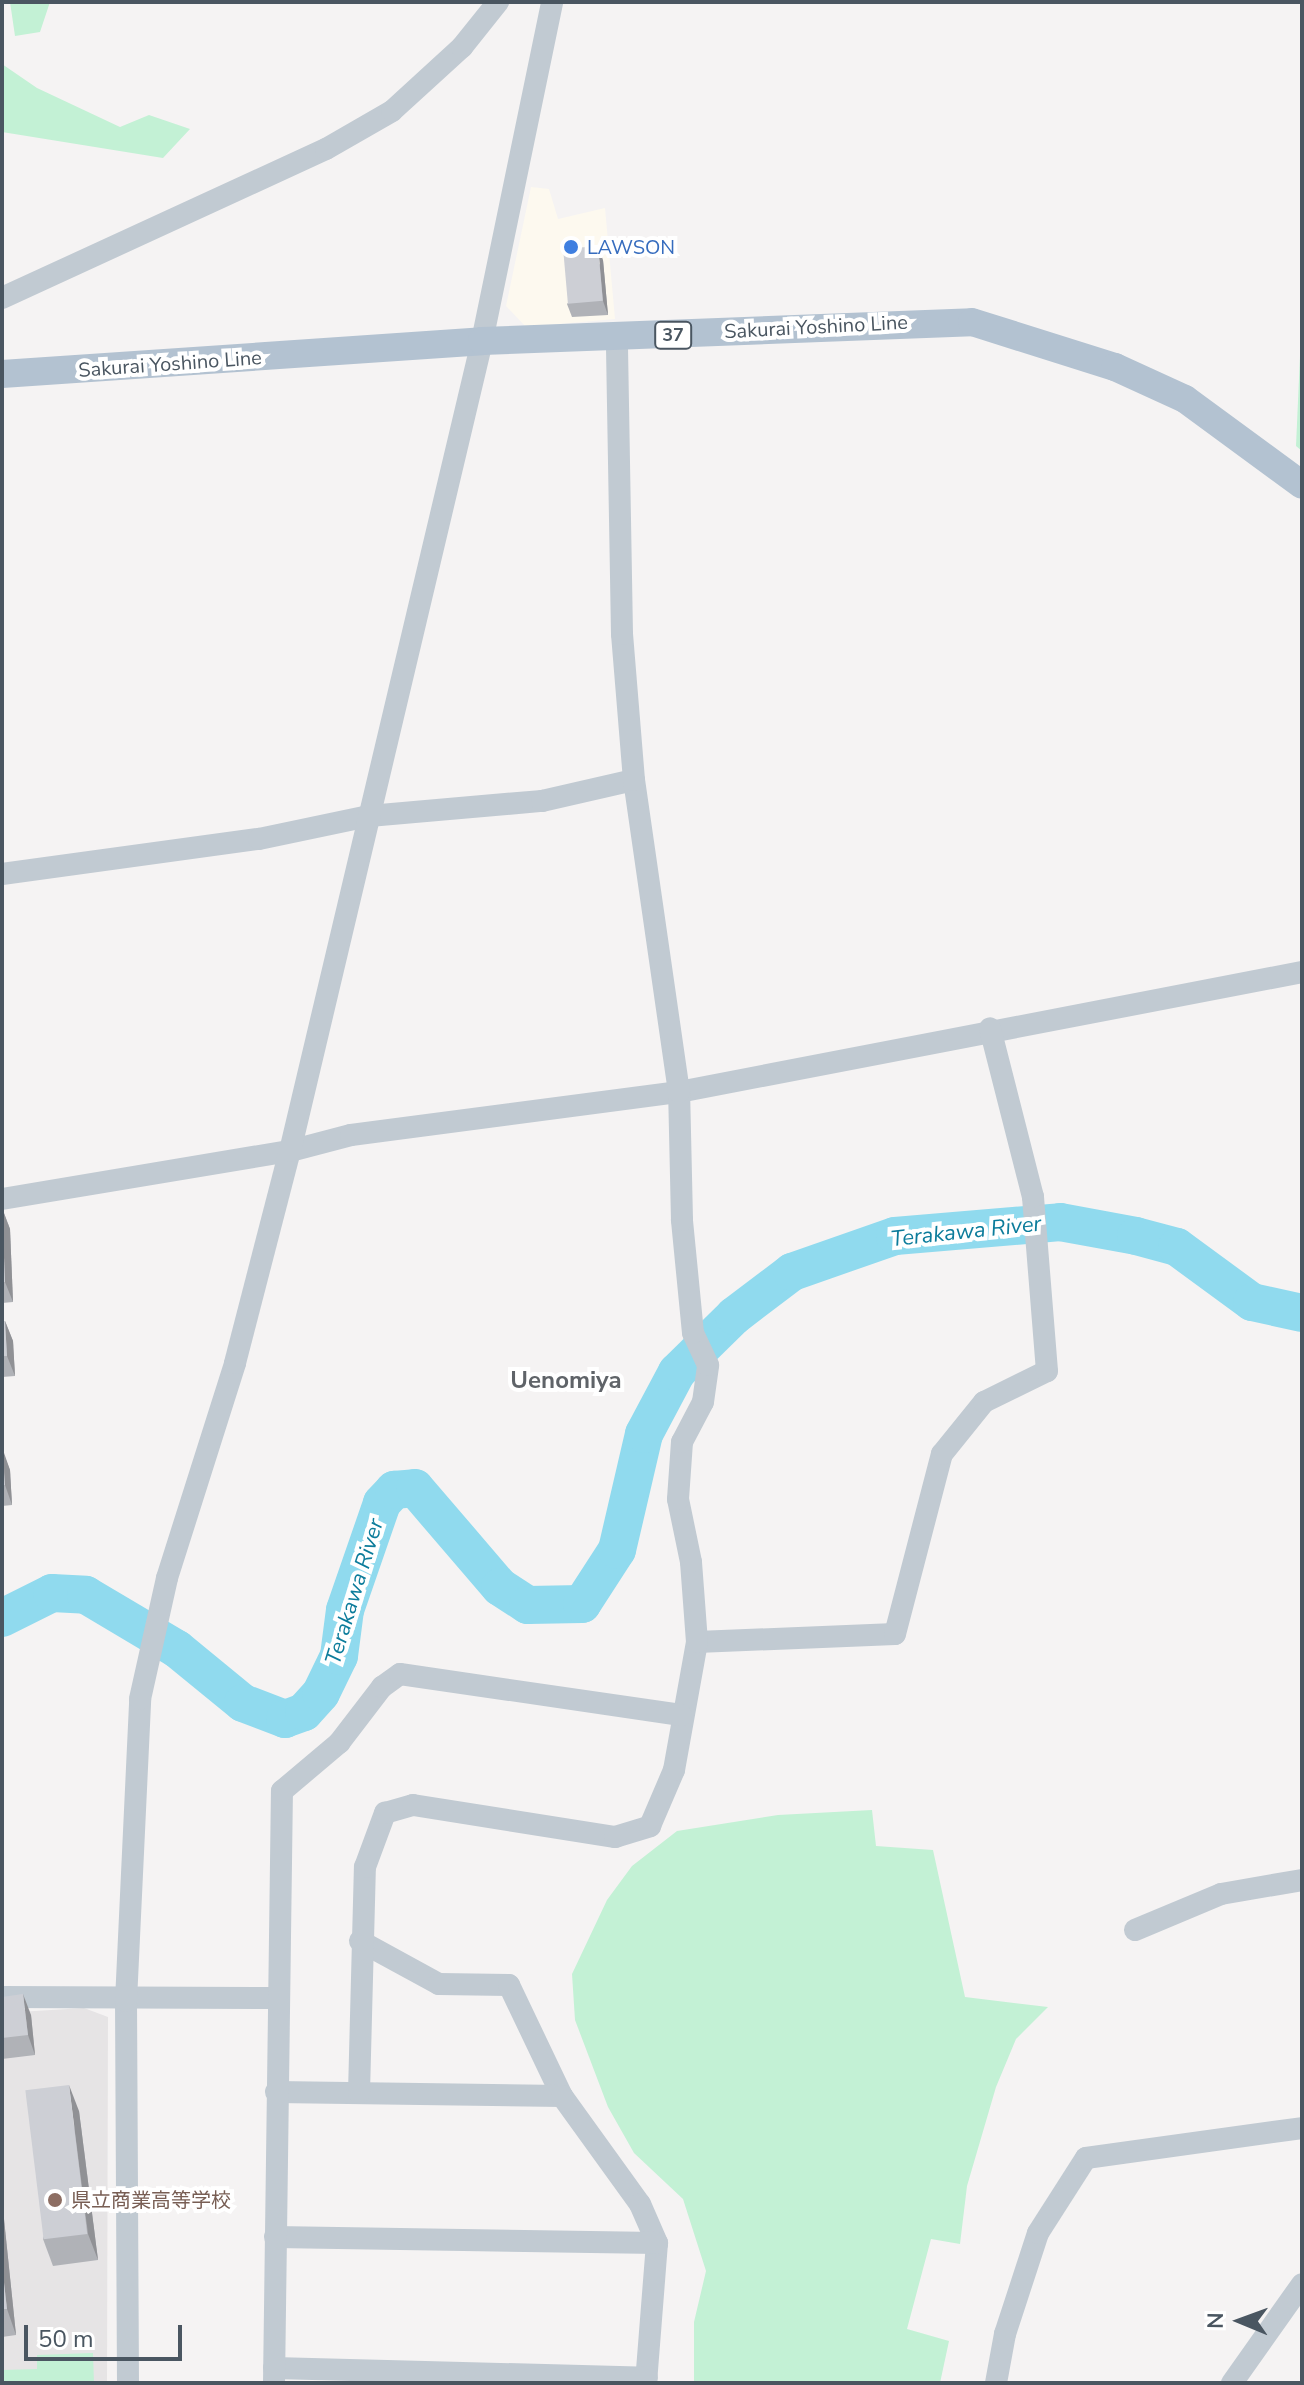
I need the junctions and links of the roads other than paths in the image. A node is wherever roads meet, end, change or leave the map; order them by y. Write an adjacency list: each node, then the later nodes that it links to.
1 (498, 2): 3 (street)
2 (552, 2): 5 (street)
3 (2, 298)
4 (617, 338): 5 (main road, Sakurai Yoshino Line / 37); 7 (main road, Sakurai Yoshino Line / 37); 8 (street)
5 (482, 341): 6 (main road, Sakurai Yoshino Line / 37); 9 (street)
6 (2, 374)
7 (1302, 485)
8 (634, 780): 9 (street); 13 (street)
9 (369, 816): 10 (street); 14 (street)
10 (2, 874)
11 (1302, 972): 12 (street)
12 (990, 1028): 13 (street); 16 (street)
13 (679, 1092): 14 (street); 16 (street)
14 (290, 1151): 15 (street); 23 (street)
15 (2, 1199)
16 (697, 1642): 17 (street)
17 (681, 1715): 20 (street); 22 (street)
18 (1302, 1880): 19 (street)
19 (1135, 1930)
20 (360, 1941): 25 (street); 26 (street)
21 (2, 1997): 23 (street)
22 (276, 1998): 23 (street); 24 (street)
23 (126, 2001): 33 (street)
24 (276, 2092): 25 (street); 28 (street)
25 (359, 2093): 26 (street)
26 (562, 2096): 29 (street)
27 (1302, 2128): 34 (street)
28 (275, 2237): 29 (street); 31 (street)
29 (657, 2243): 32 (street)
30 (1302, 2284): 35 (street)
31 (274, 2376): 32 (street)
32 (647, 2381)
33 (128, 2383)
34 (996, 2383)
35 (1232, 2383)

